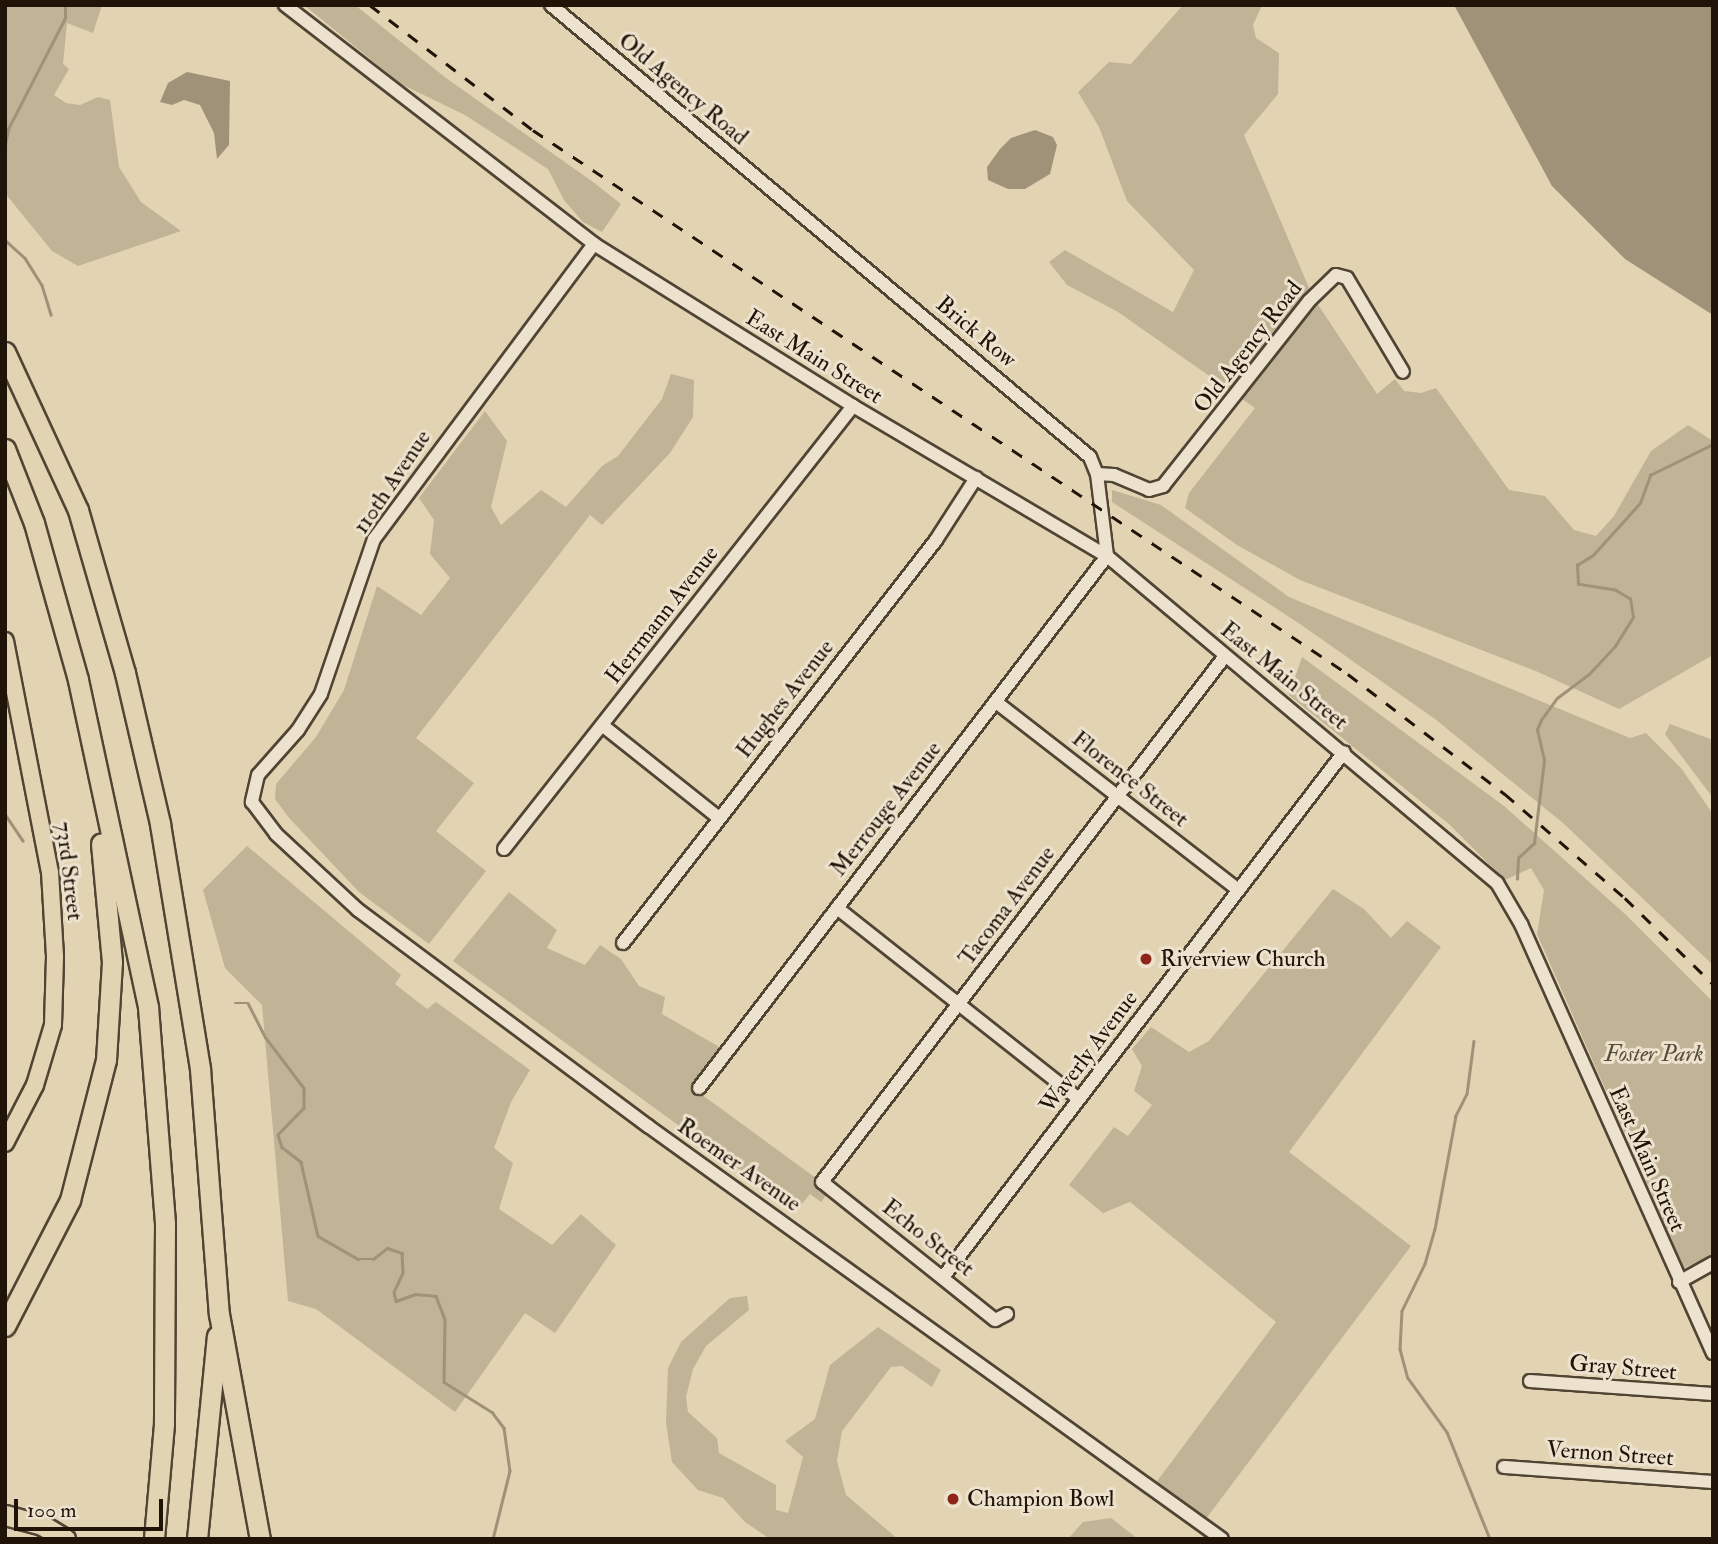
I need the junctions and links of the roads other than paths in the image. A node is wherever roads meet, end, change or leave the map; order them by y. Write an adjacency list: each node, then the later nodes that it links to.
1 (285, 5): 4 (street, East Main Street)
2 (551, 5): 3 (street, Old Agency Road)
3 (756, 177): 9 (street, Brick Row)
4 (594, 244): 7 (street, East Main Street); 19 (street, 110th Avenue)
5 (5, 352): 33 (highway)
6 (1403, 372): 9 (street, Old Agency Road)
7 (853, 406): 10 (street, East Main Street); 16 (street, Herrmann Avenue)
8 (5, 449): 14 (highway)
9 (1097, 474): 11 (street, Brick Row)
10 (976, 478): 11 (street, East Main Street); 20 (street, Hughes Avenue)
11 (1107, 556): 13 (street, East Main Street); 15 (street, Merrouge Avenue)
12 (5, 641): 28 (main road, 73rd Street)
13 (1225, 656): 17 (street, East Main Street); 18 (street, Tacoma Avenue)
14 (78, 680): 35 (highway); 43 (highway)
15 (996, 702): 18 (street, Florence Street); 23 (street, Merrouge Avenue)
16 (602, 725): 20 (street); 21 (street, Herrmann Avenue)
17 (1344, 752): 22 (street, Waverly Avenue); 32 (street, East Main Street)
18 (1118, 796): 22 (street, Florence Street); 25 (street, Tacoma Avenue)
19 (252, 802): 46 (street, Roemer Avenue)
20 (719, 818): 24 (street, Hughes Avenue)
21 (504, 849)
22 (1238, 890): 27 (street, Waverly Avenue)
23 (837, 908): 25 (street); 26 (street, Merrouge Avenue)
24 (623, 943)
25 (959, 1004): 27 (street); 29 (street, Tacoma Avenue)
26 (699, 1088)
27 (1079, 1098): 31 (street, Waverly Avenue)
28 (5, 1143)
29 (822, 1182): 31 (street, Echo Street)
30 (1713, 1264): 32 (street)
31 (944, 1276): 34 (street, Echo Street)
32 (1679, 1282): 36 (street, East Main Street)
33 (219, 1314): 44 (highway); 45 (highway)
34 (1007, 1314)
35 (5, 1326)
36 (1713, 1353)
37 (1530, 1381): 38 (street, Gray Street)
38 (1713, 1394)
39 (1504, 1467): 40 (street, Vernon Street)
40 (1713, 1482)
41 (5, 1515): 42 (highway)
42 (65, 1539)
43 (154, 1539)
44 (197, 1539)
45 (260, 1539)
46 (1222, 1539)

